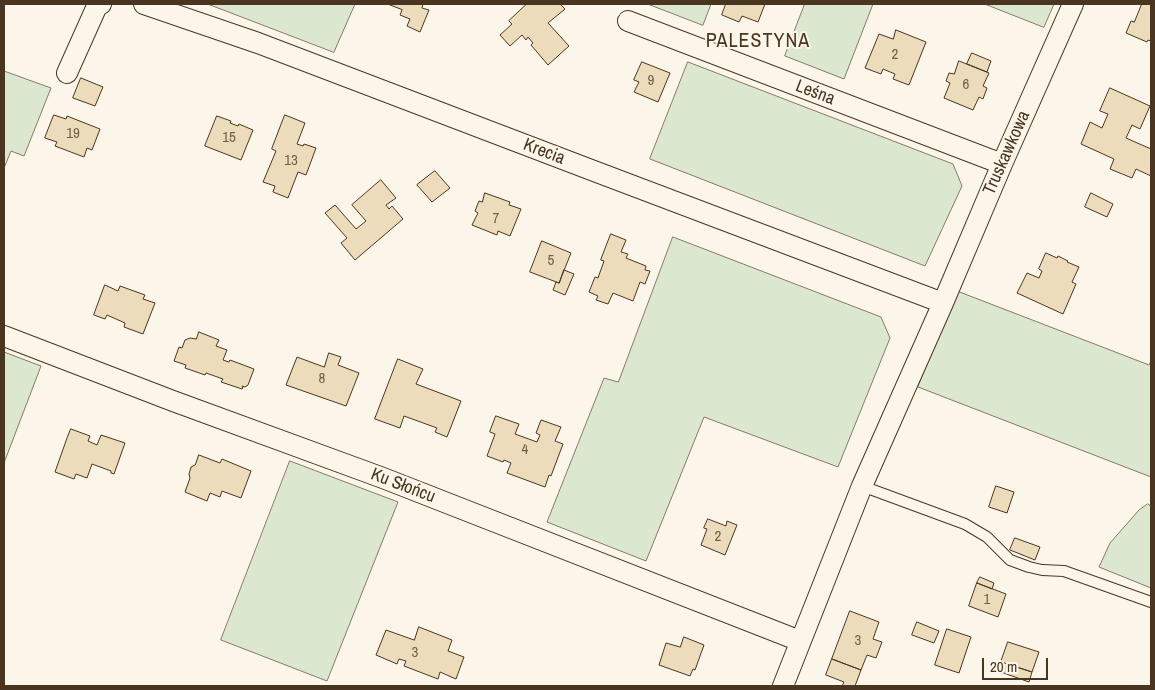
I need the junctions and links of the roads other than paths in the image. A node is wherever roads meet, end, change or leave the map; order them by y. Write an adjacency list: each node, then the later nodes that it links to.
1 (101, 4): 5 (street)
2 (144, 4): 7 (street, Krecia)
3 (1073, 4): 6 (street, Truskawkowa)
4 (628, 21): 6 (street, Leśna)
5 (67, 73)
6 (1002, 164): 7 (street, Truskawkowa)
7 (943, 303): 9 (street, Truskawkowa)
8 (4, 336): 11 (street, Ku Słońcu)
9 (862, 486): 10 (lane); 11 (street, Truskawkowa)
10 (1151, 602)
11 (800, 641): 12 (street, Truskawkowa)
12 (783, 686)

